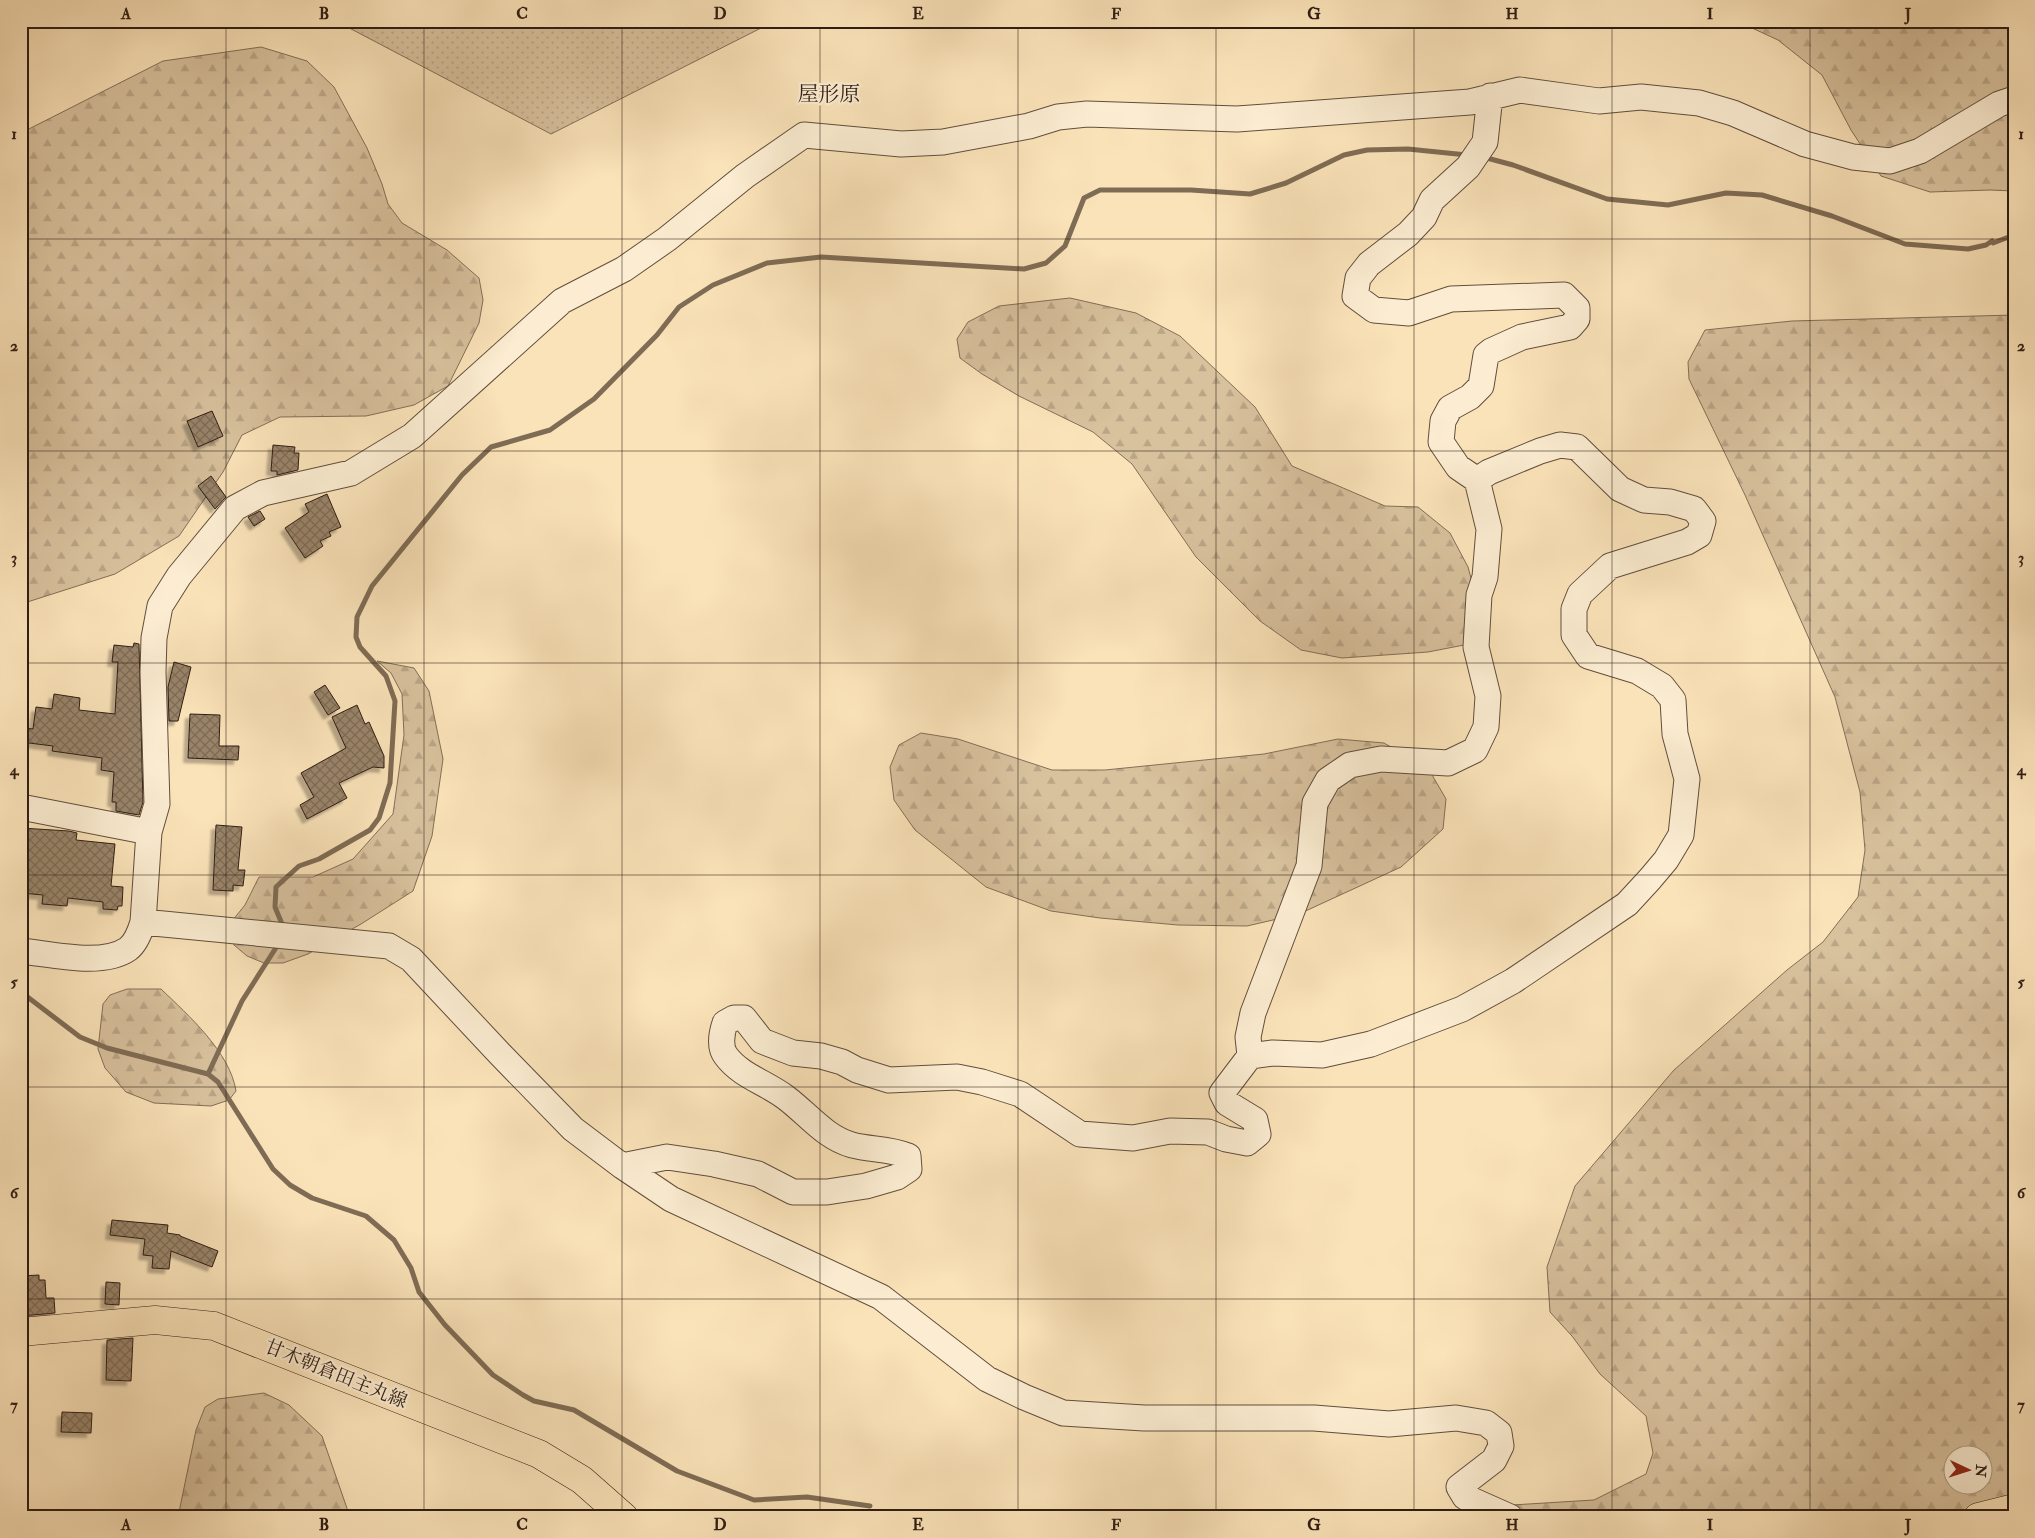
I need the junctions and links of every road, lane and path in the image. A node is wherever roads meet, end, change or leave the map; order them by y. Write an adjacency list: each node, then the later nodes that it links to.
1 (1490, 96): 2 (street); 3 (street); 5 (street)
2 (2014, 99)
3 (1478, 480): 8 (street); 8 (street)
4 (21, 807): 5 (street)
5 (149, 832): 6 (street)
6 (143, 922): 7 (street); 9 (street)
7 (21, 950)
8 (1250, 1056): 9 (street)
9 (622, 1166): 13 (street)
10 (21, 1332): 12 (main road, 甘木朝倉田主丸線)
11 (2014, 1508): 14 (main road)
12 (624, 1517)
13 (1510, 1517)
14 (1978, 1517)

